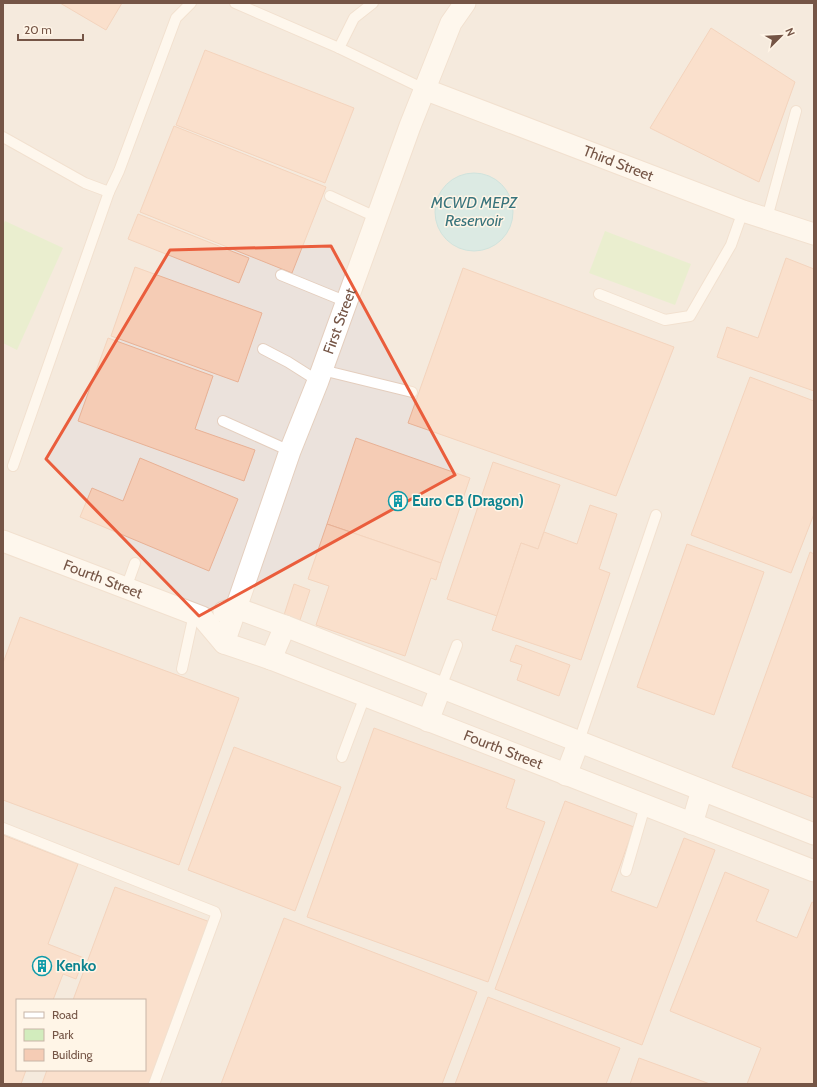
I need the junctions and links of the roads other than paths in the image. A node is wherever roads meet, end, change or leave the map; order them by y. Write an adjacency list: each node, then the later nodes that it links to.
1 (191, 3): 9 (lane)
2 (235, 3): 5 (lane)
3 (372, 3): 5 (lane)
4 (465, 3): 6 (street, First Street)
5 (339, 48): 6 (lane)
6 (424, 89): 11 (street, Third Street); 12 (street, First Street)
7 (796, 111): 13 (lane)
8 (3, 137): 9 (lane)
9 (109, 192): 23 (lane)
10 (330, 196): 12 (lane)
11 (743, 211): 13 (street, Third Street); 16 (lane)
12 (378, 218): 17 (street, First Street)
13 (766, 218): 14 (street, Third Street)
14 (814, 234)
15 (281, 275): 17 (lane)
16 (599, 294)
17 (347, 302): 19 (street, First Street)
18 (263, 349): 19 (lane)
19 (320, 375): 20 (lane); 22 (street, First Street)
20 (412, 392)
21 (223, 421): 22 (lane)
22 (290, 451): 28 (street, First Street)
23 (13, 466)
24 (656, 515): 38 (lane)
25 (3, 541): 27 (street, Fourth Street)
26 (135, 563): 27 (lane)
27 (126, 588): 29 (street, Fourth Street)
28 (236, 608): 29 (street); 30 (street); 31 (street, First Street)
29 (198, 616): 31 (street, Fourth Street); 34 (lane)
30 (285, 626): 33 (street); 35 (street)
31 (224, 643): 33 (street, Fourth Street)
32 (457, 645): 35 (lane)
33 (271, 659): 36 (street, Fourth Street)
34 (182, 670)
35 (441, 687): 37 (street); 38 (street)
36 (365, 696): 37 (street, Fourth Street); 39 (lane)
37 (428, 721): 40 (street, Fourth Street)
38 (579, 741): 40 (street); 41 (street)
39 (342, 757)
40 (566, 775): 42 (street, Fourth Street)
41 (702, 790): 43 (street); 45 (street)
42 (645, 806): 43 (street, Fourth Street); 46 (lane)
43 (692, 824): 47 (street, Fourth Street)
44 (3, 828): 48 (lane)
45 (814, 834)
46 (626, 871)
47 (814, 872)
48 (154, 1084)

